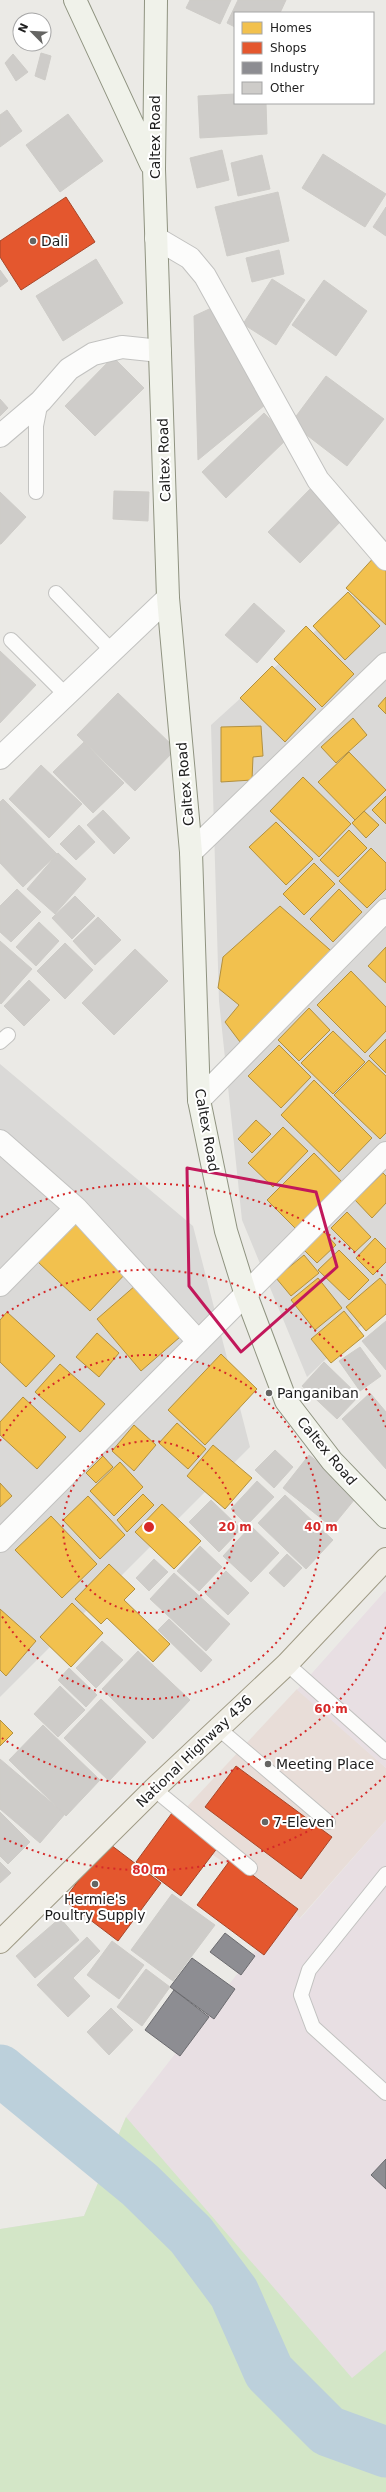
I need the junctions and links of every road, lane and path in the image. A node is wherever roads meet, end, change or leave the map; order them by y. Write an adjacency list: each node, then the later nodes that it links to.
1 (75, 0): 3 (street)
2 (156, 0): 3 (street, Caltex Road)
3 (154, 169): 4 (street, Caltex Road)
4 (156, 238): 5 (street, Caltex Road); 9 (street)
5 (160, 351): 6 (street); 11 (street, Caltex Road)
6 (41, 401): 7 (street); 8 (lane)
7 (0, 436)
8 (36, 492)
9 (386, 559)
10 (56, 593): 13 (lane)
11 (168, 598): 13 (street); 17 (street, Caltex Road)
12 (11, 640): 15 (lane)
13 (112, 651): 15 (street)
14 (386, 664): 17 (street)
15 (66, 695): 16 (street)
16 (0, 758)
17 (191, 852): 19 (street, Caltex Road)
18 (386, 910): 19 (street)
19 (199, 1100): 24 (street, Caltex Road)
20 (0, 1141): 22 (street)
21 (386, 1153): 24 (street)
22 (76, 1208): 23 (street); 25 (street)
23 (0, 1285)
24 (245, 1292): 25 (street); 26 (street, Caltex Road)
25 (197, 1340): 27 (street)
26 (386, 1517)
27 (0, 1541)
28 (386, 1559): 29 (main road, National Highway 436)
29 (287, 1664): 30 (main road, National Highway 436); 31 (lane)
30 (218, 1728): 32 (main road, National Highway 436); 33 (lane)
31 (386, 1752)
32 (154, 1790): 34 (lane); 36 (main road, National Highway 436)
33 (328, 1822)
34 (250, 1868)
35 (386, 1874): 37 (lane)
36 (0, 1942)
37 (386, 2093)

